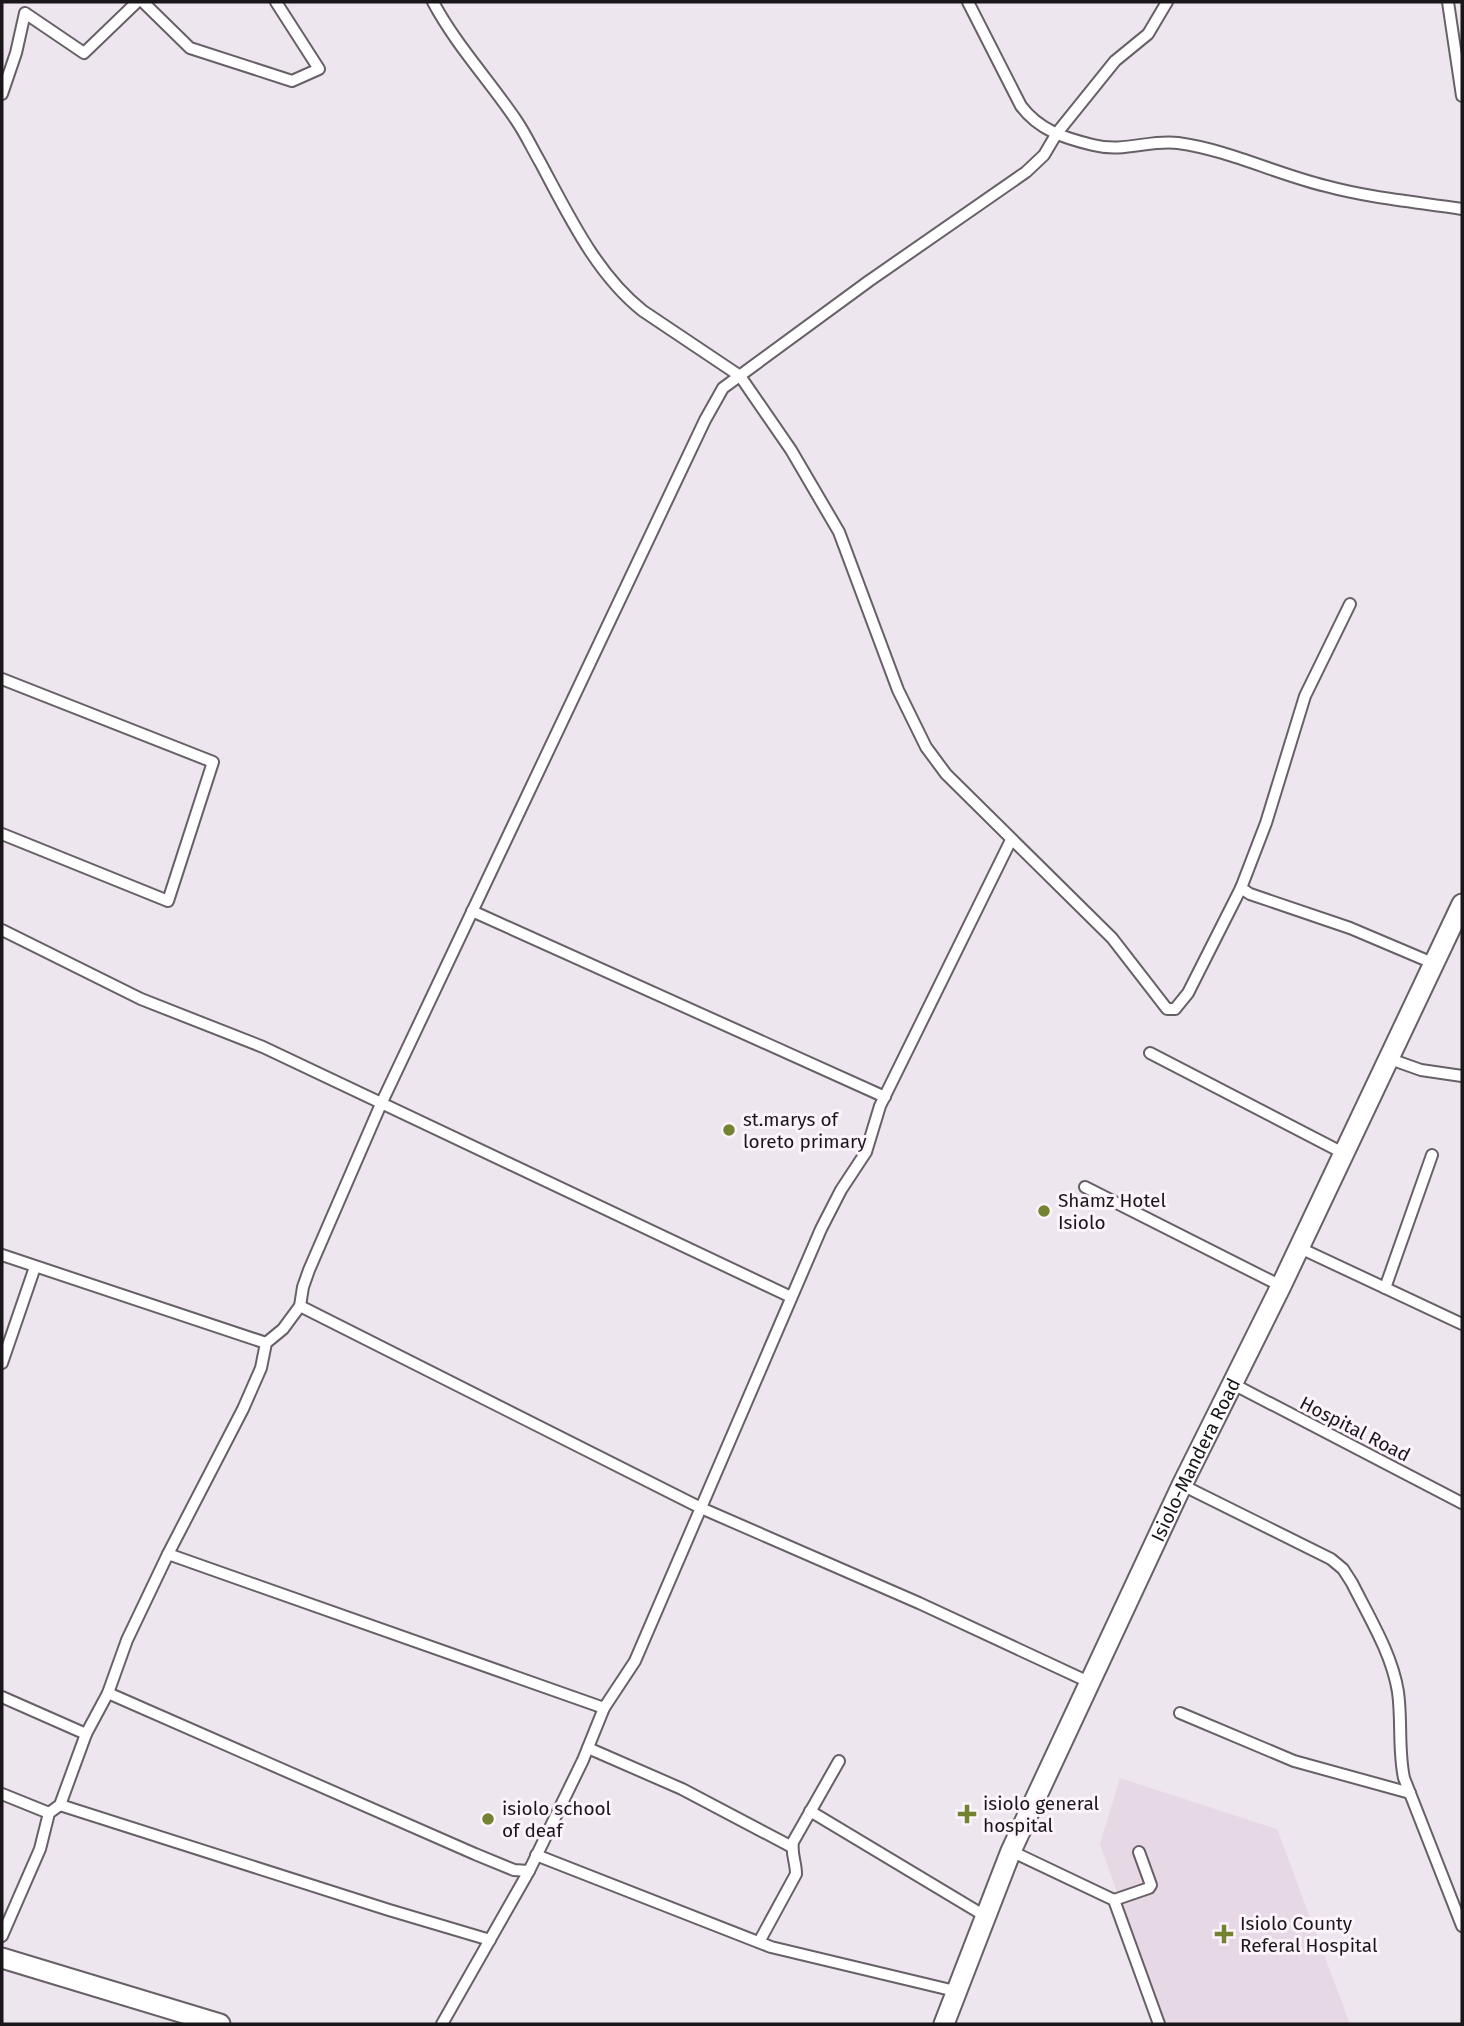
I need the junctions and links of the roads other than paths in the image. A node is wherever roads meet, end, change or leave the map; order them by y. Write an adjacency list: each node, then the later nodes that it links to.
1 (137, 2): 8 (street)
2 (143, 2): 3 (street)
3 (276, 2)
4 (433, 2): 12 (street)
5 (968, 2): 10 (street)
6 (1167, 2): 10 (street)
7 (1448, 2): 9 (street)
8 (2, 94)
9 (1462, 96)
10 (1057, 133): 11 (street); 12 (street)
11 (1462, 209)
12 (740, 376): 16 (street); 19 (street)
13 (1350, 604): 17 (street)
14 (2, 679): 15 (street)
15 (2, 834)
16 (1011, 841): 17 (street); 25 (street)
17 (1241, 888): 21 (street)
18 (1462, 904): 21 (highway, Isiolo-Mandera Road)
19 (472, 911): 25 (street); 26 (street)
20 (2, 930): 26 (street)
21 (1435, 964): 23 (highway, Isiolo-Mandera Road)
22 (1150, 1053): 27 (street)
23 (1390, 1059): 24 (street); 27 (highway, Isiolo-Mandera Road)
24 (1462, 1076)
25 (885, 1097): 35 (street)
26 (381, 1104): 35 (street); 36 (street)
27 (1345, 1154): 30 (highway, Isiolo-Mandera Road)
28 (1432, 1155): 34 (street)
29 (1086, 1187): 33 (street)
30 (1300, 1248): 33 (highway, Isiolo-Mandera Road); 34 (street)
31 (2, 1255): 32 (street)
32 (36, 1267): 38 (street); 39 (street)
33 (1281, 1286): 40 (highway, Isiolo-Mandera Road)
34 (1385, 1288): 37 (street)
35 (791, 1297): 43 (street)
36 (300, 1306): 38 (street); 43 (street)
37 (1462, 1324)
38 (266, 1343): 44 (street)
39 (2, 1363)
40 (1233, 1384): 41 (highway, Isiolo-Mandera Road); 42 (street, Hospital Road)
41 (1182, 1485): 45 (highway, Isiolo-Mandera Road); 53 (street)
42 (1462, 1503)
43 (701, 1508): 45 (street); 48 (street)
44 (168, 1554): 46 (street); 48 (street)
45 (1091, 1684): 59 (highway, Isiolo-Mandera Road)
46 (108, 1693): 50 (street); 62 (street)
47 (2, 1697): 50 (street)
48 (604, 1708): 51 (street)
49 (1180, 1713): 53 (street)
50 (86, 1734): 55 (street)
51 (588, 1748): 58 (street); 61 (street)
52 (839, 1761): 56 (street)
53 (1410, 1793): 65 (street)
54 (2, 1794): 57 (street)
55 (60, 1805): 57 (street); 67 (street)
56 (810, 1811): 58 (street); 64 (street)
57 (49, 1813): 66 (street)
58 (792, 1847): 68 (street)
59 (1011, 1851): 63 (street); 64 (highway, Isiolo-Mandera Road)
60 (1139, 1852): 63 (street)
61 (536, 1855): 62 (street); 68 (street)
62 (529, 1871): 67 (street)
63 (1114, 1900): 74 (street)
64 (985, 1916): 70 (highway, Isiolo-Mandera Road)
65 (1462, 1926)
66 (2, 1936)
67 (490, 1940): 72 (street)
68 (759, 1942): 70 (street)
69 (2, 1958): 71 (highway)
70 (955, 1991): 73 (highway, Isiolo-Mandera Road)
71 (220, 2024)
72 (442, 2024)
73 (944, 2024)
74 (1159, 2024)

